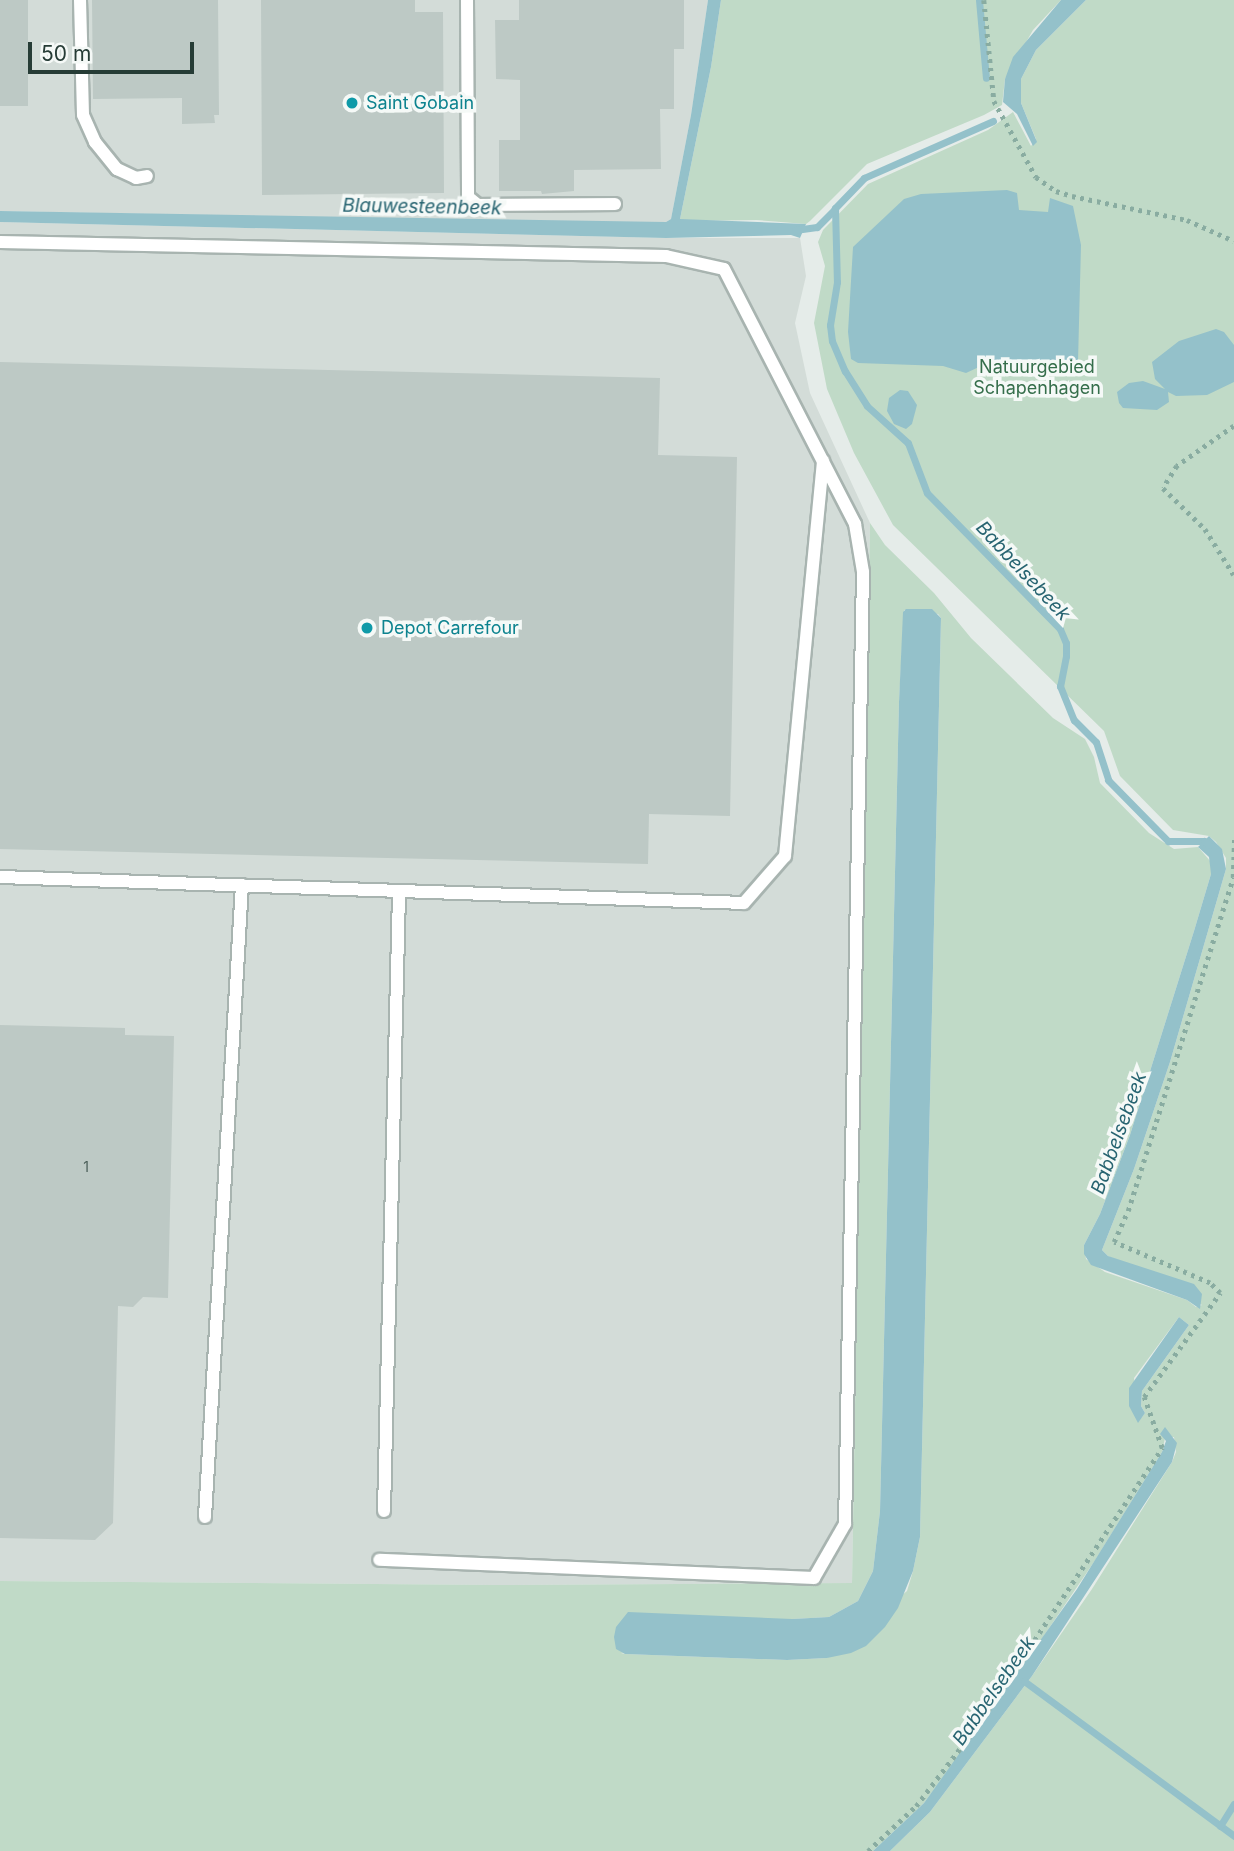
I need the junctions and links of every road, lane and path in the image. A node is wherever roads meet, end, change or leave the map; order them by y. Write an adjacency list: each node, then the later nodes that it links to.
1 (80, 0): 4 (lane)
2 (467, 0): 5 (lane)
3 (984, 0): 6 (path)
4 (146, 176)
5 (615, 204)
6 (1234, 241)
7 (0, 242): 9 (lane)
8 (1234, 426): 10 (path)
9 (823, 461): 14 (lane); 17 (lane)
10 (1234, 575)
11 (1234, 839): 18 (path)
12 (0, 877): 13 (lane)
13 (242, 885): 14 (lane); 16 (lane)
14 (399, 891): 15 (lane)
15 (384, 1511)
16 (205, 1517)
17 (379, 1560)
18 (868, 1851)

